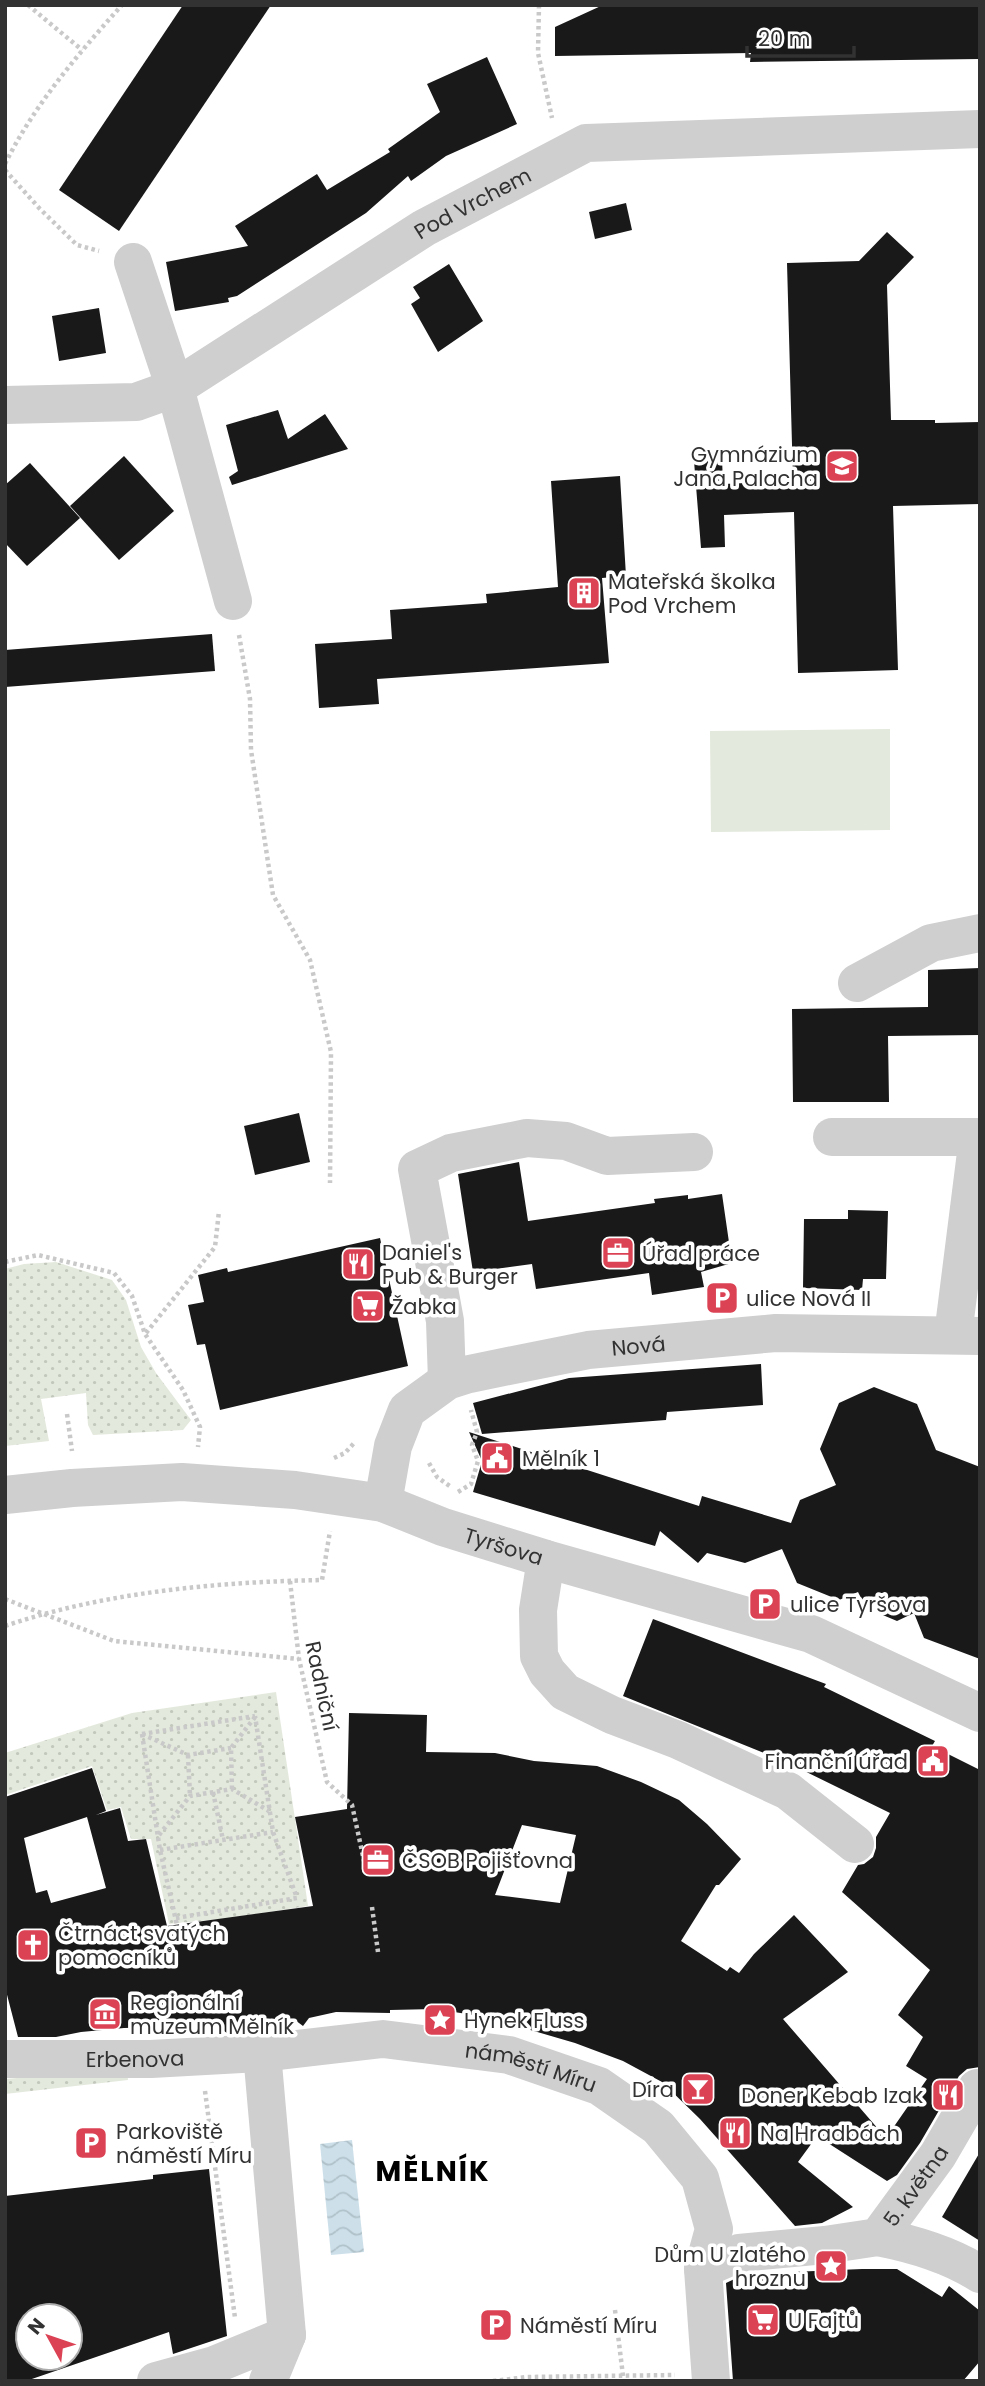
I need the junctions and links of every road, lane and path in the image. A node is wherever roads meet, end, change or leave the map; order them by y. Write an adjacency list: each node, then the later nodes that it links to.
1 (27, 5): 4 (path)
2 (122, 5): 4 (path)
3 (538, 5): 5 (path)
4 (82, 50): 7 (path)
5 (554, 128)
6 (980, 129): 10 (street, Pod Vrchem)
7 (5, 164)
8 (5, 170): 9 (path)
9 (133, 262): 10 (street)
10 (175, 388): 11 (street, Pod Vrchem); 12 (street)
11 (5, 405)
12 (233, 601): 18 (path)
13 (980, 933): 14 (street)
14 (857, 983)
15 (832, 1137): 16 (street)
16 (979, 1137): 22 (street)
17 (694, 1152): 23 (street)
18 (330, 1183)
19 (219, 1211): 21 (path)
20 (5, 1262): 21 (path)
21 (145, 1334): 27 (path)
22 (967, 1335): 23 (street, Nová)
23 (447, 1381): 34 (street, Nová)
24 (67, 1414): 28 (path)
25 (477, 1432): 31 (path)
26 (358, 1439): 30 (path)
27 (211, 1449)
28 (72, 1452)
29 (426, 1452): 32 (path)
30 (330, 1460)
31 (471, 1484)
32 (458, 1492)
33 (5, 1496): 34 (street, Tyršova)
34 (383, 1503): 36 (street, Tyršova)
35 (331, 1527): 37 (path)
36 (546, 1559): 42 (street, Tyršova); 54 (street)
37 (290, 1581): 39 (path); 41 (path, Radniční)
38 (5, 1599): 39 (path)
39 (42, 1613): 40 (path); 41 (path)
40 (5, 1626)
41 (299, 1659): 56 (path, Radniční)
42 (980, 1713)
43 (256, 1716): 44 (path); 45 (path); 50 (path)
44 (142, 1734): 46 (path); 52 (path)
45 (231, 1748): 46 (path); 47 (path)
46 (188, 1755): 49 (path)
47 (232, 1789): 48 (path); 50 (path)
48 (213, 1792): 49 (path); 53 (path)
49 (190, 1796): 52 (path)
50 (270, 1811): 51 (path)
51 (273, 1832): 53 (path); 58 (path)
52 (159, 1835): 55 (path)
53 (223, 1840): 55 (path)
54 (855, 1844)
55 (160, 1850): 58 (path)
56 (366, 1870)
57 (372, 1907): 60 (path)
58 (176, 1918): 59 (path)
59 (177, 1925)
60 (378, 1952)
61 (262, 2053): 62 (street, Erbenova); 66 (street, náměstí Míru); 69 (street)
62 (5, 2059)
63 (204, 2088): 70 (path)
64 (977, 2088): 65 (street, 5. května)
65 (878, 2237): 66 (street, 5. května); 67 (street)
66 (703, 2269): 72 (street, náměstí Míru)
67 (974, 2270)
68 (615, 2309): 71 (path)
69 (287, 2335): 70 (street); 74 (street)
70 (240, 2354): 73 (street)
71 (622, 2376): 72 (path); 75 (path)
72 (711, 2377)
73 (156, 2381)
74 (268, 2381)
75 (493, 2381)

